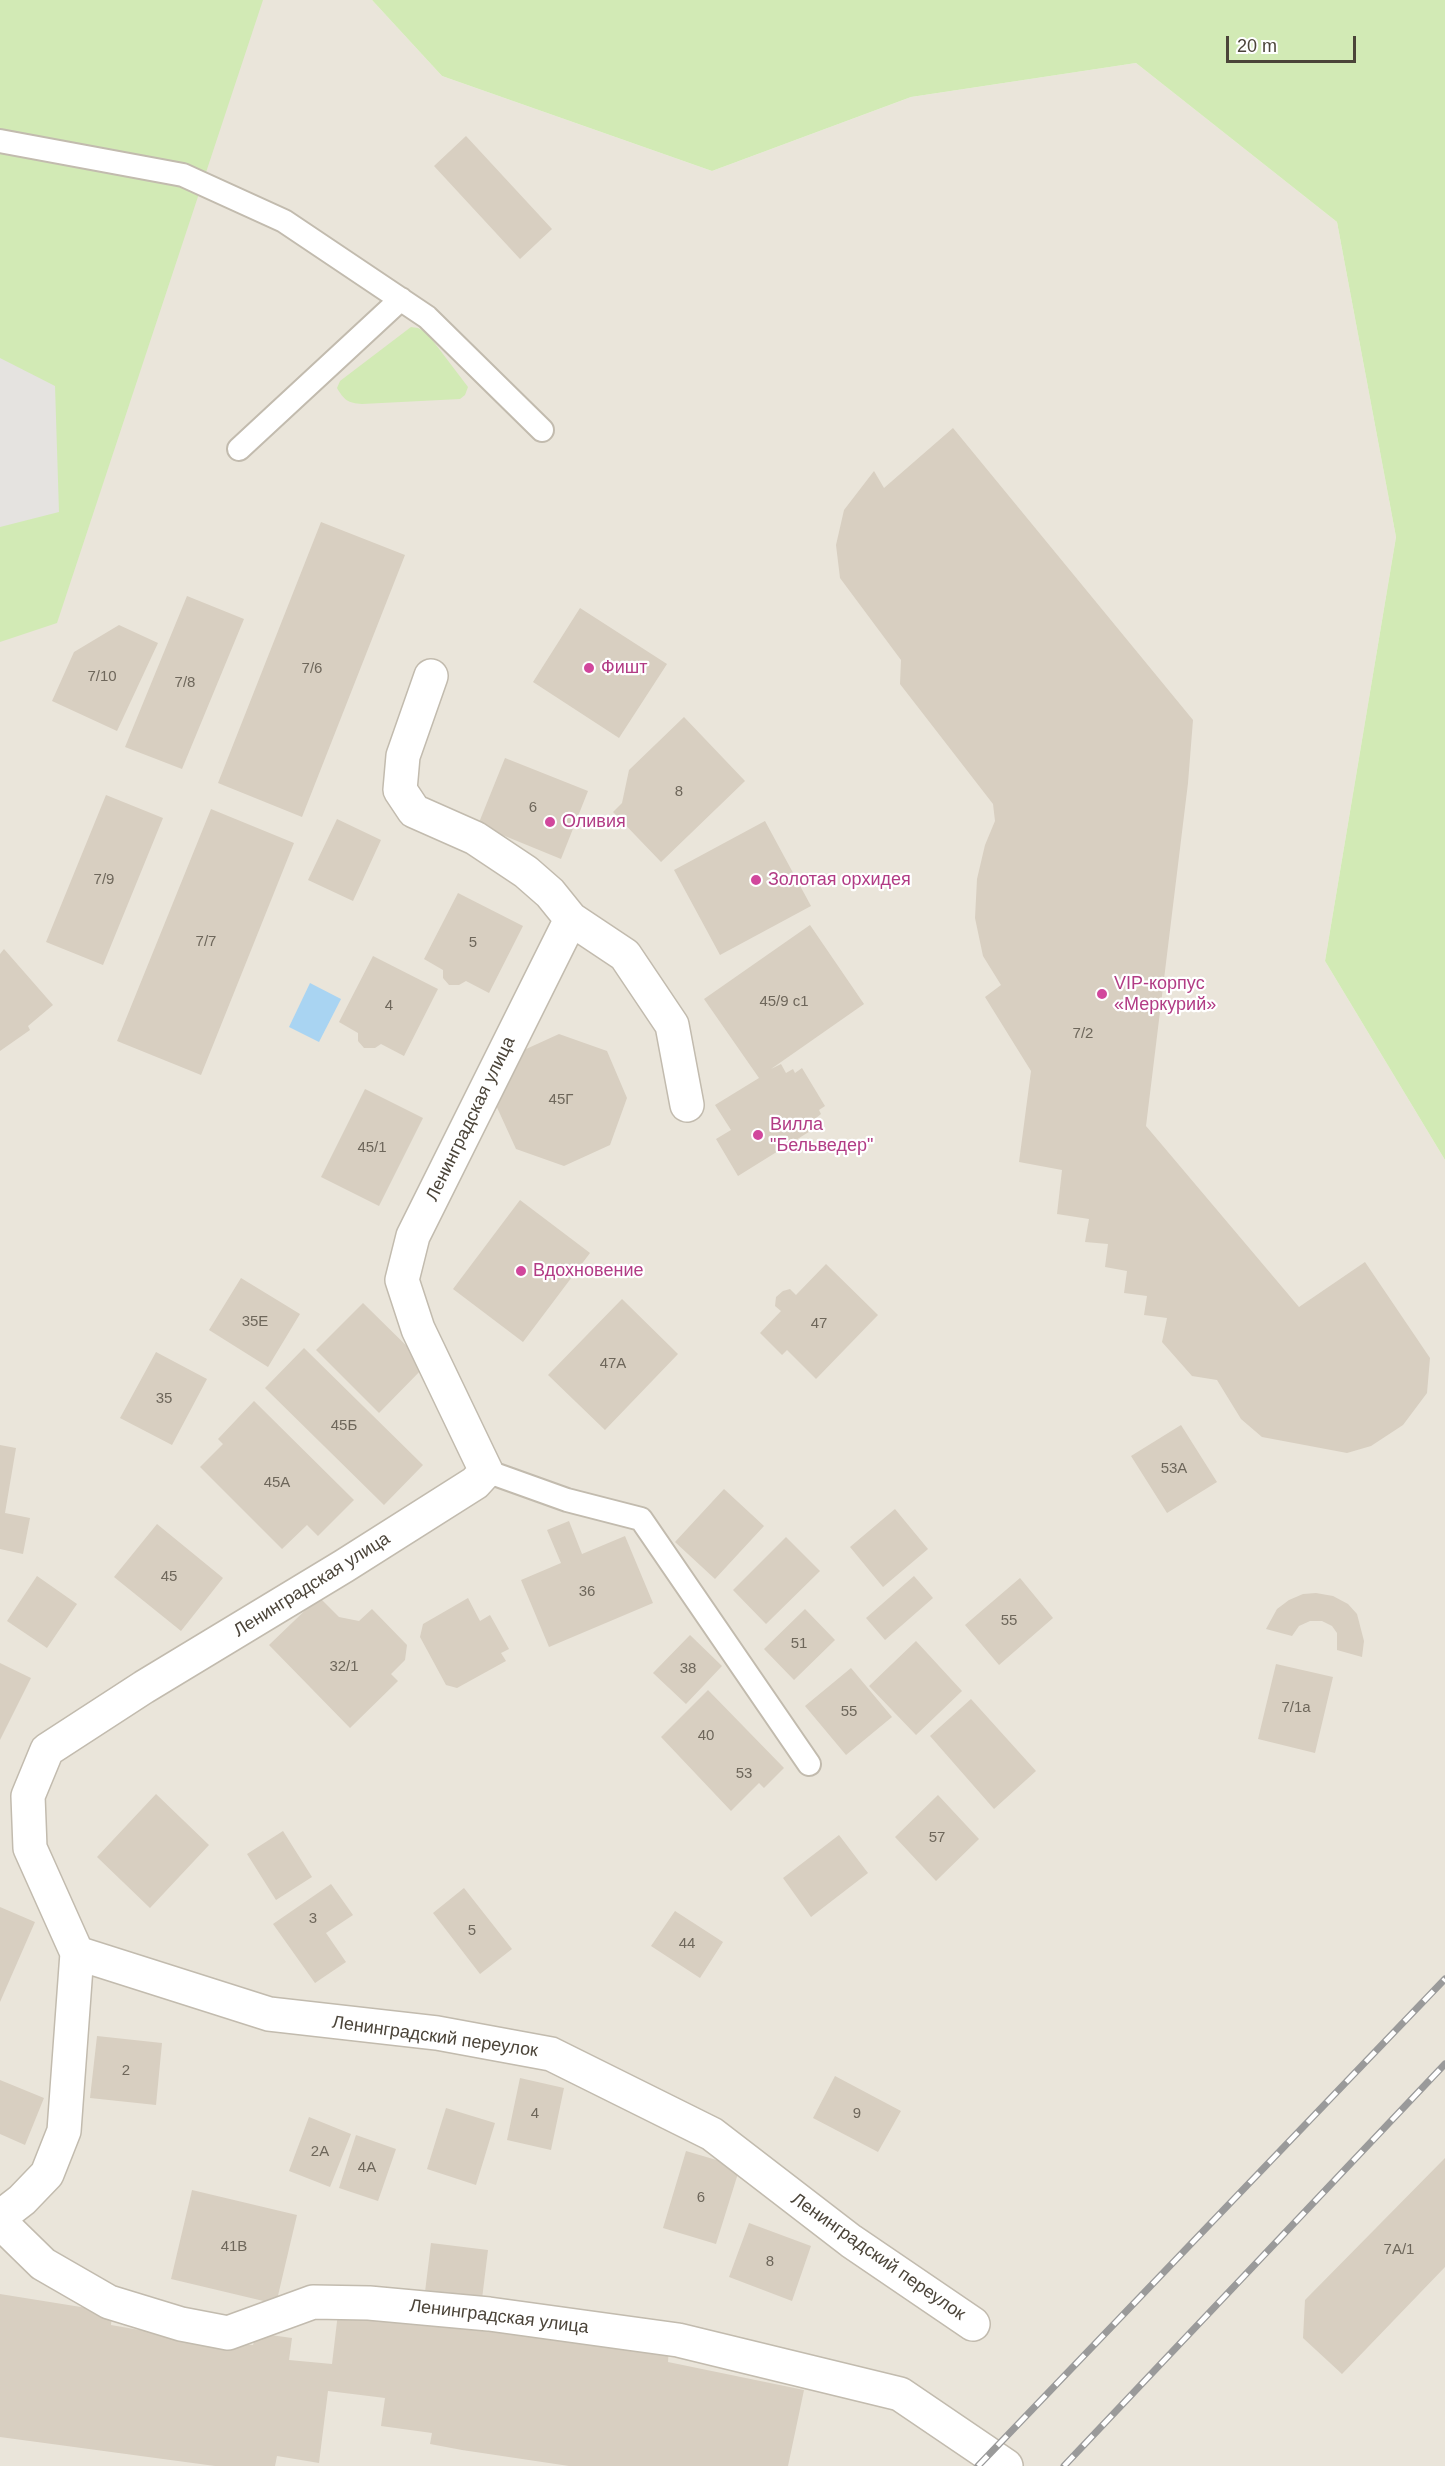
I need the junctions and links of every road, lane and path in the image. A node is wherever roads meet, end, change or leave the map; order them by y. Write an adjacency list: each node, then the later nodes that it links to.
1 (0, 141): 2 (lane)
2 (401, 299): 3 (lane); 4 (lane)
3 (542, 430)
4 (239, 449)
5 (431, 676): 6 (street)
6 (571, 919): 7 (street); 8 (street, Ленинградская улица)
7 (687, 1106)
8 (486, 1471): 9 (lane); 10 (street, Ленинградская улица)
9 (809, 1764)
10 (77, 1953): 11 (street, Ленинградская улица); 13 (street, Ленинградский переулок)
11 (0, 2217)
12 (0, 2222): 14 (street, Ленинградская улица)
13 (973, 2324)
14 (1006, 2466)

